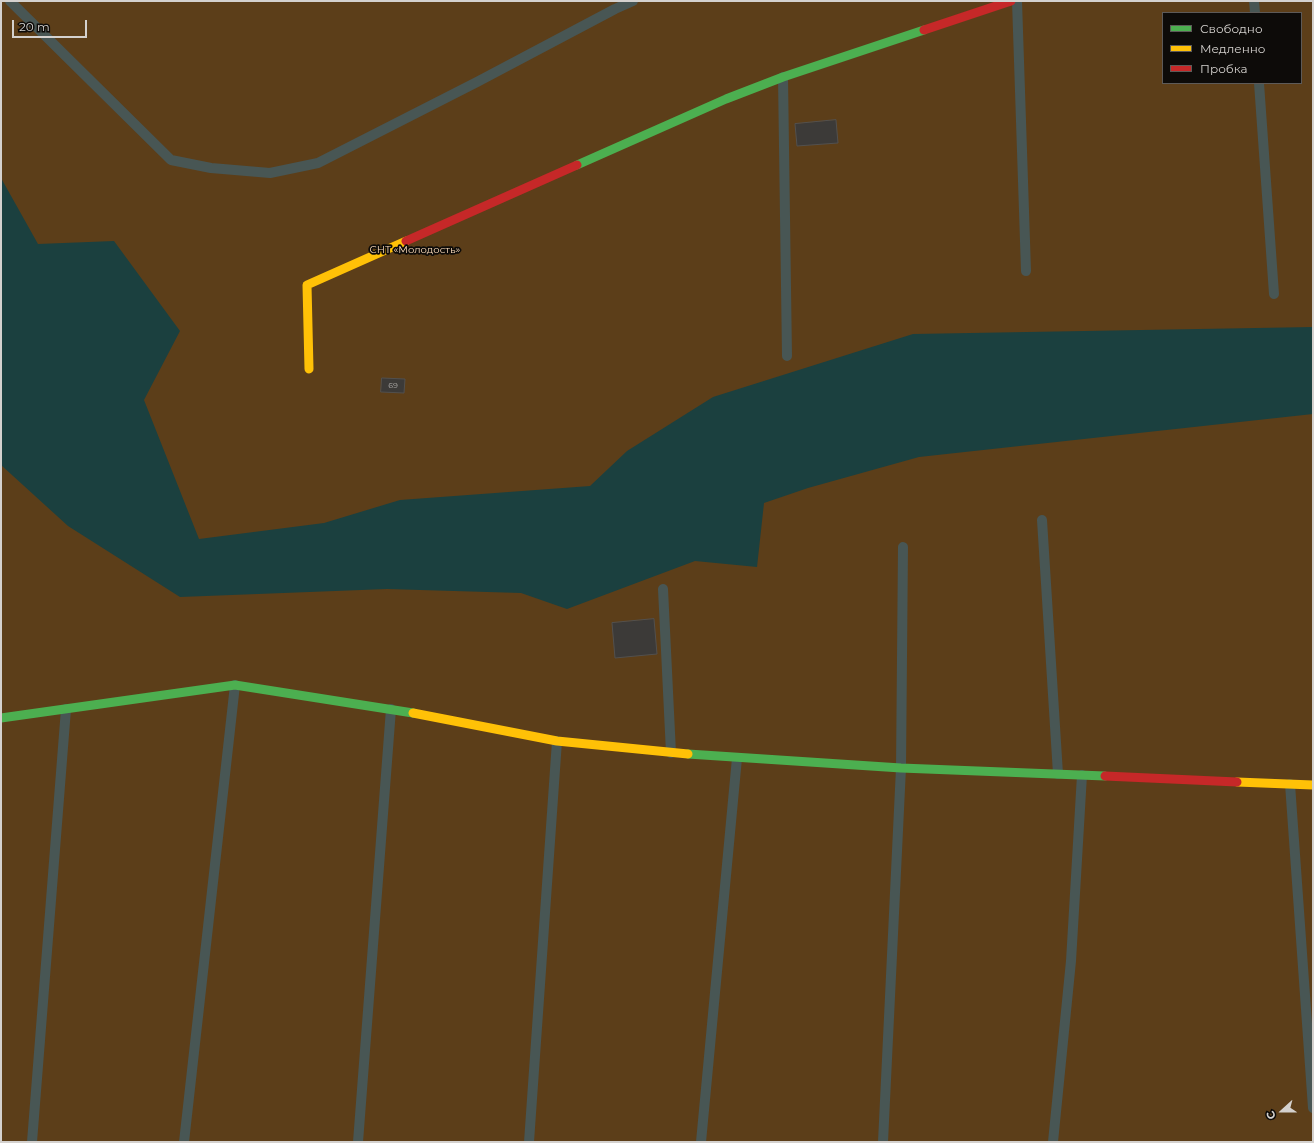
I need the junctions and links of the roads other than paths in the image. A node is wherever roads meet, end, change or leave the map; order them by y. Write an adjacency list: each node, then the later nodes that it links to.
1 (10, 1): 2 (lane)
2 (633, 1)
3 (1011, 1): 7 (street)
4 (1017, 1): 9 (lane)
5 (1254, 1): 6 (lane)
6 (1255, 12)
7 (783, 77): 11 (lane); 12 (street)
8 (1259, 84): 10 (lane)
9 (1026, 271)
10 (1274, 294)
11 (787, 356)
12 (309, 369)
13 (1042, 520): 24 (lane)
14 (903, 547): 23 (lane)
15 (663, 589): 21 (lane)
16 (235, 685): 17 (street); 18 (street); 30 (lane)
17 (66, 709): 19 (street); 29 (lane)
18 (391, 709): 20 (street); 31 (lane)
19 (1, 718)
20 (557, 741): 21 (street); 32 (lane)
21 (672, 753): 22 (street)
22 (737, 758): 23 (street); 33 (lane)
23 (902, 768): 24 (street); 34 (lane)
24 (1058, 774): 25 (street)
25 (1082, 775): 26 (street); 35 (lane)
26 (1290, 784): 27 (street); 28 (lane)
27 (1313, 785)
28 (1313, 1108)
29 (32, 1142)
30 (184, 1142)
31 (358, 1142)
32 (529, 1142)
33 (701, 1142)
34 (883, 1142)
35 (1053, 1142)

